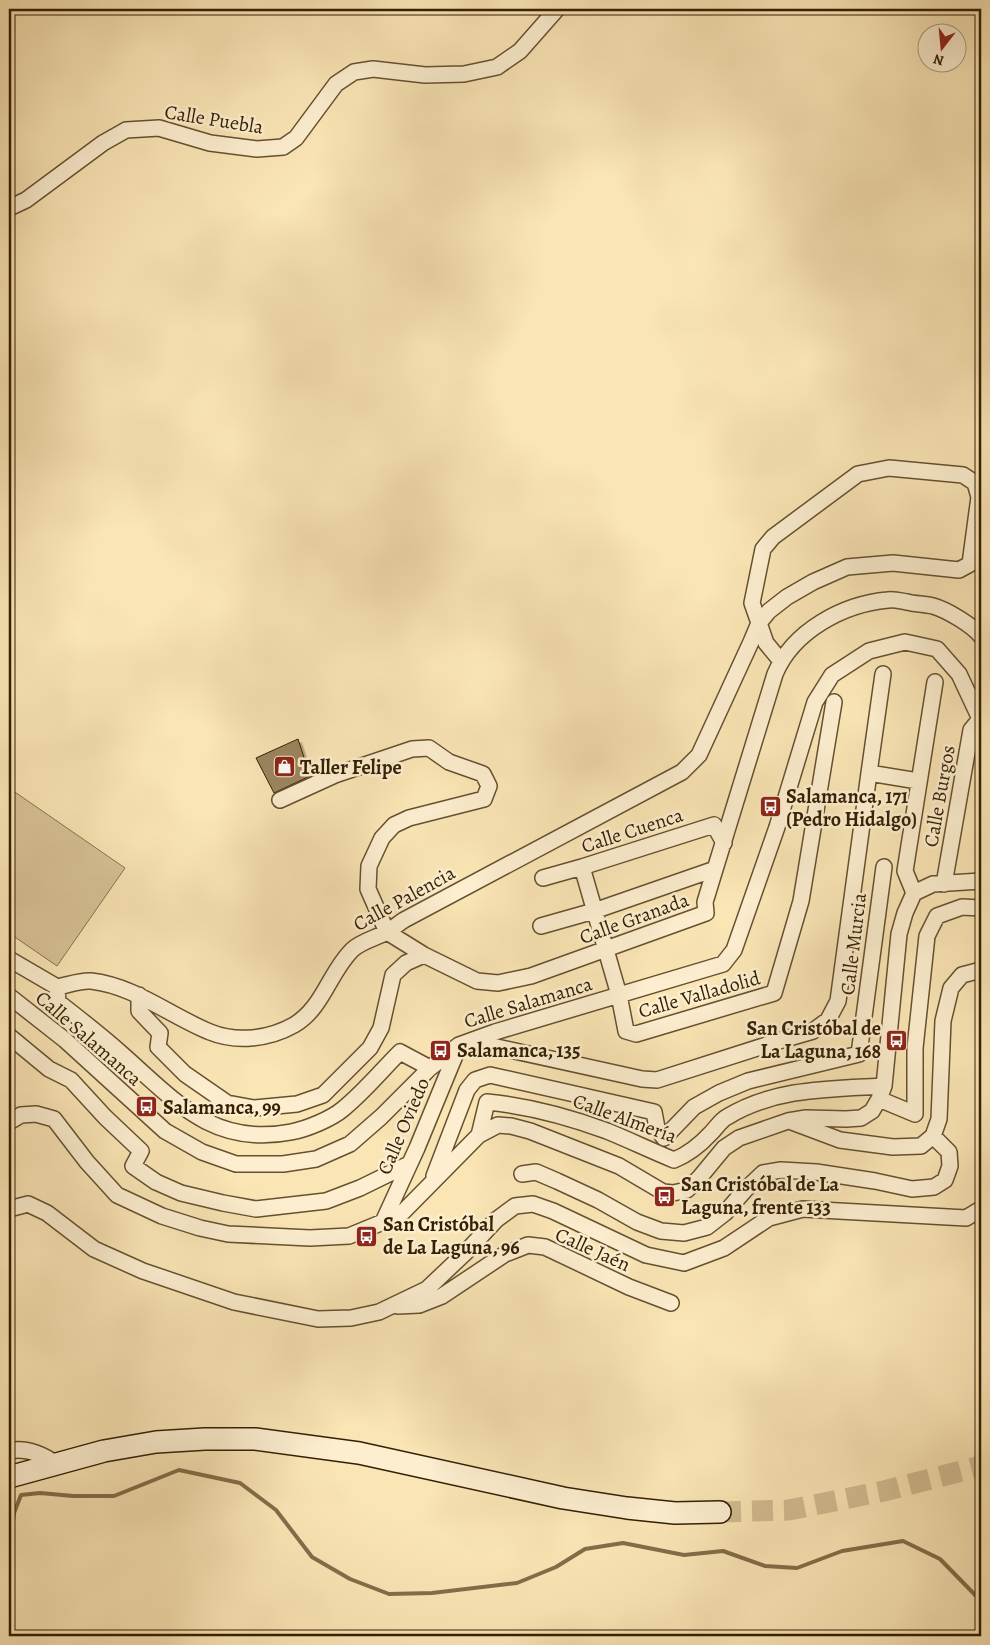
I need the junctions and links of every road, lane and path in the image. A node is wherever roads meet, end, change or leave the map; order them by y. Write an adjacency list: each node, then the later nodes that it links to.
1 (557, 9): 2 (street, Calle Puebla)
2 (9, 208)
3 (758, 623): 3 (street); 5 (street); 24 (street, Calle Palencia)
4 (981, 636): 5 (street, Calle Granada)
5 (780, 660): 13 (street, Calle Granada)
6 (883, 674): 10 (street)
7 (935, 682): 11 (street)
8 (834, 702): 31 (street, Calle Valladolid)
9 (981, 720): 19 (street, Calle Burgos); 31 (street, Calle Salamanca)
10 (869, 773): 11 (street); 34 (street)
11 (918, 781): 20 (street)
12 (280, 800): 24 (street)
13 (724, 843): 15 (street, Calle Cuenca); 16 (street, Calle Granada)
14 (884, 867): 43 (street, Calle Murcia)
15 (582, 868): 17 (street, Calle Cuenca); 22 (street, Calle Valladolid)
16 (715, 869): 22 (street); 25 (street, Calle Granada)
17 (543, 878)
18 (981, 881): 19 (street)
19 (944, 884): 20 (street)
20 (914, 893): 36 (street)
21 (981, 908): 36 (street)
22 (594, 911): 23 (street); 25 (street, Calle Valladolid)
23 (541, 926)
24 (387, 932): 26 (street, Calle Granada); 30 (street, Calle Palencia)
25 (606, 950): 26 (street, Calle Granada); 31 (street, Calle Valladolid)
26 (424, 955): 30 (street)
27 (9, 959): 29 (street)
28 (981, 970): 40 (street)
29 (57, 987): 30 (street, Calle Palencia); 35 (street)
30 (139, 995)
31 (619, 995): 34 (street, Calle Salamanca)
32 (9, 996): 35 (street, Calle Salamanca)
33 (9, 1036): 41 (street)
34 (459, 1045): 35 (street, Calle Salamanca); 41 (street, Calle Oviedo)
35 (430, 1068)
36 (881, 1092): 37 (street); 39 (street, Calle Almería)
37 (788, 1121): 39 (street); 40 (street)
38 (9, 1122): 46 (street)
39 (479, 1135): 43 (street)
40 (933, 1136): 42 (street)
41 (409, 1164): 46 (street, Calle Oviedo)
42 (522, 1174)
43 (432, 1182): 46 (street)
44 (9, 1209): 48 (street)
45 (981, 1209): 48 (street)
46 (383, 1222)
47 (671, 1302): 48 (street, Calle Jaén)
48 (392, 1306)
49 (9, 1451): 50 (street)
50 (56, 1464): 51 (street); 52 (street)
51 (9, 1477)
52 (720, 1512)

